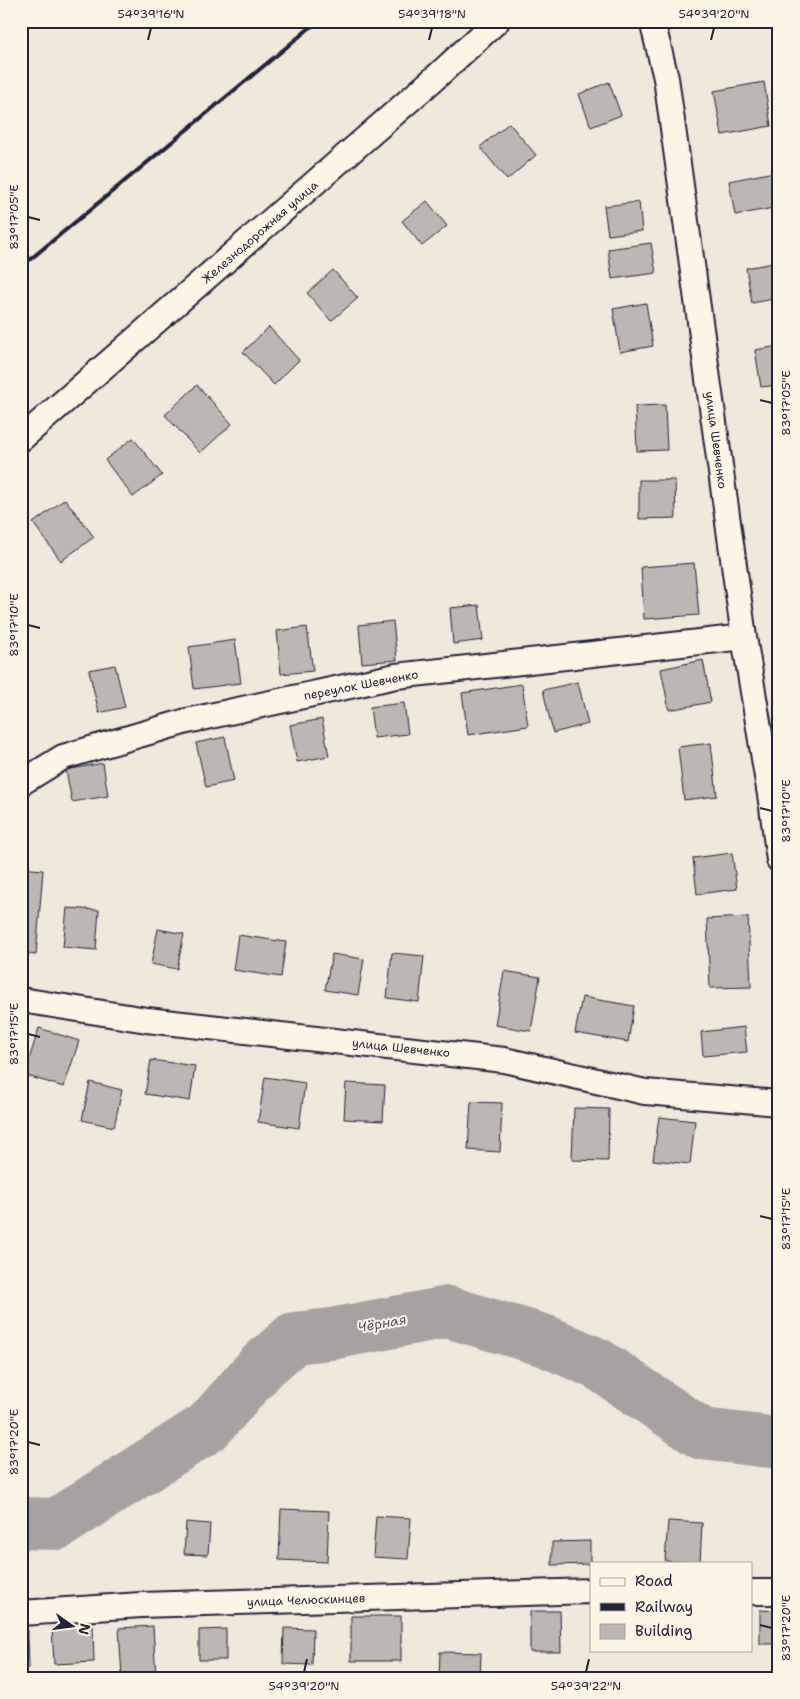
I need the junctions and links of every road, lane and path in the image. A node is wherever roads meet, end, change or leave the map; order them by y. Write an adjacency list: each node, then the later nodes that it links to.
1 (497, 21): 3 (street, Железнодорожная улица)
2 (652, 21): 4 (street, улица Шевченко)
3 (21, 440)
4 (744, 637): 5 (street, переулок Шевченко); 6 (street, улица Шевченко)
5 (21, 783)
6 (776, 807): 7 (street, улица Шевченко)
7 (779, 860)
8 (21, 1000): 9 (street, улица Шевченко)
9 (779, 1103)
10 (590, 1590): 13 (street, улица Челюскинцев)
11 (752, 1592): 12 (street)
12 (779, 1592)
13 (21, 1613)

